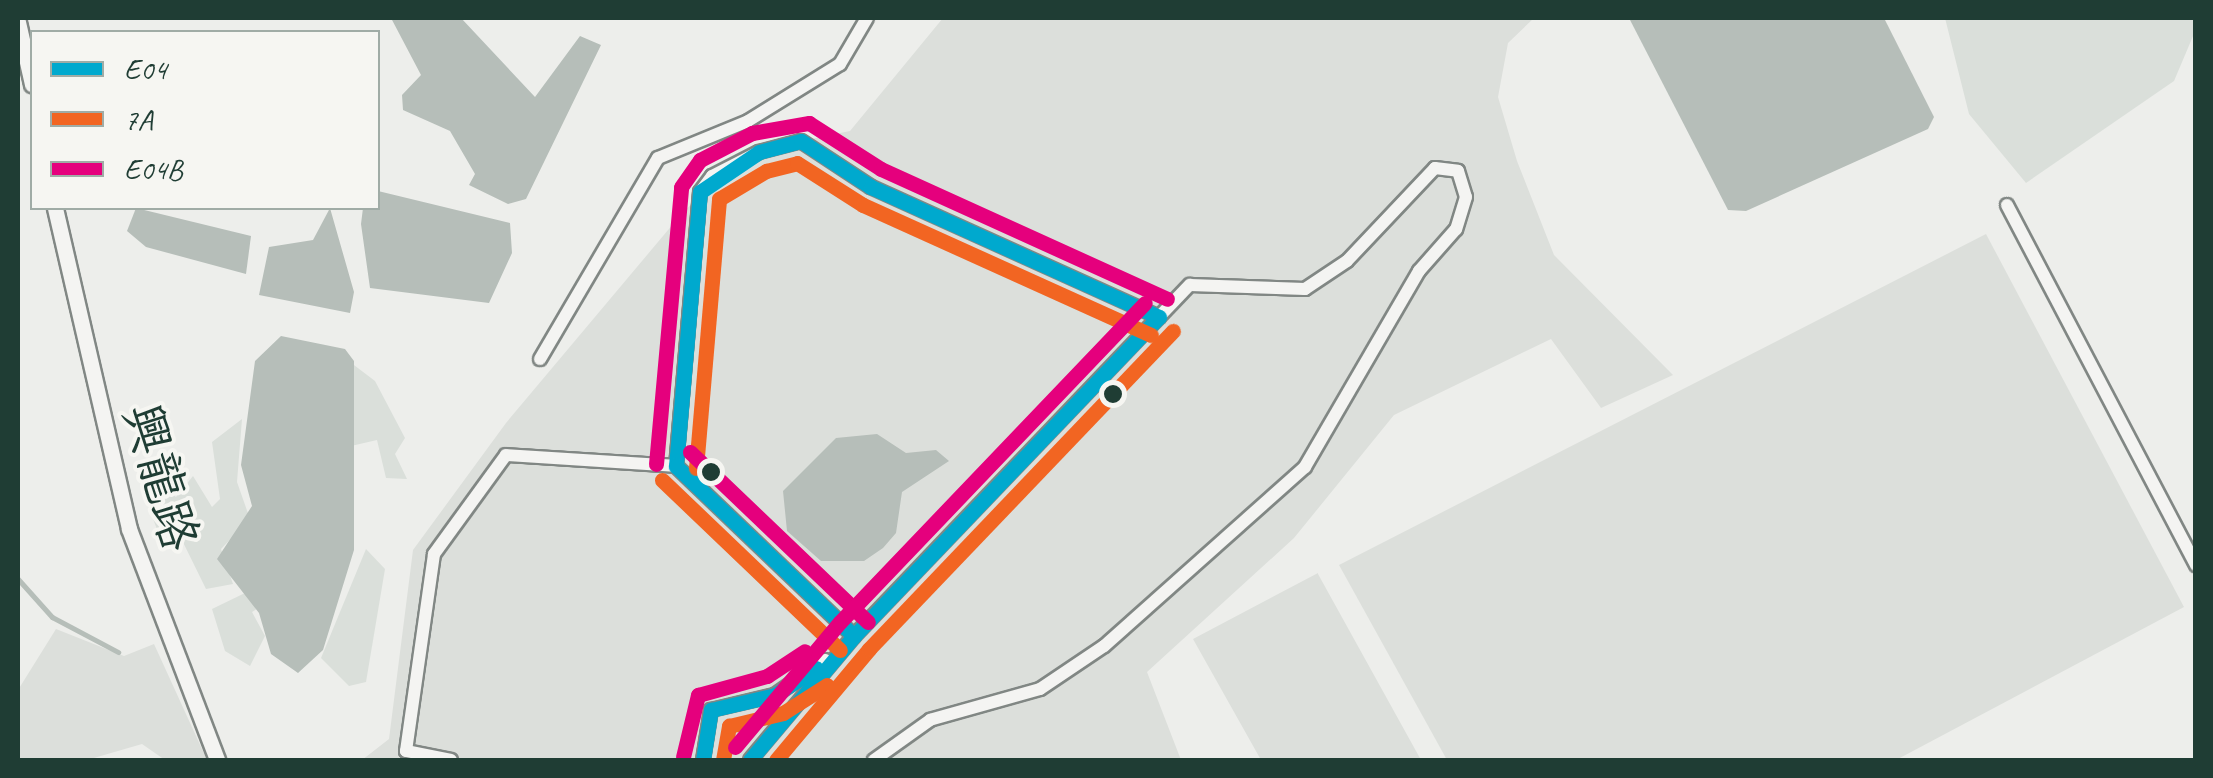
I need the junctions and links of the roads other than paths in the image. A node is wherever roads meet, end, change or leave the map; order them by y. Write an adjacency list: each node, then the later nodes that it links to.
1 (868, 18): 7 (street)
2 (18, 22): 3 (street)
3 (30, 75)
4 (2007, 205): 9 (street)
5 (56, 210): 11 (street, 興龍路)
6 (1159, 318): 8 (street); 10 (street); 15 (street)
7 (540, 359)
8 (676, 466): 10 (street); 12 (street)
9 (2196, 564)
10 (854, 636): 13 (street); 14 (street)
11 (218, 760)
12 (451, 760)
13 (703, 760)
14 (750, 760)
15 (874, 760)

